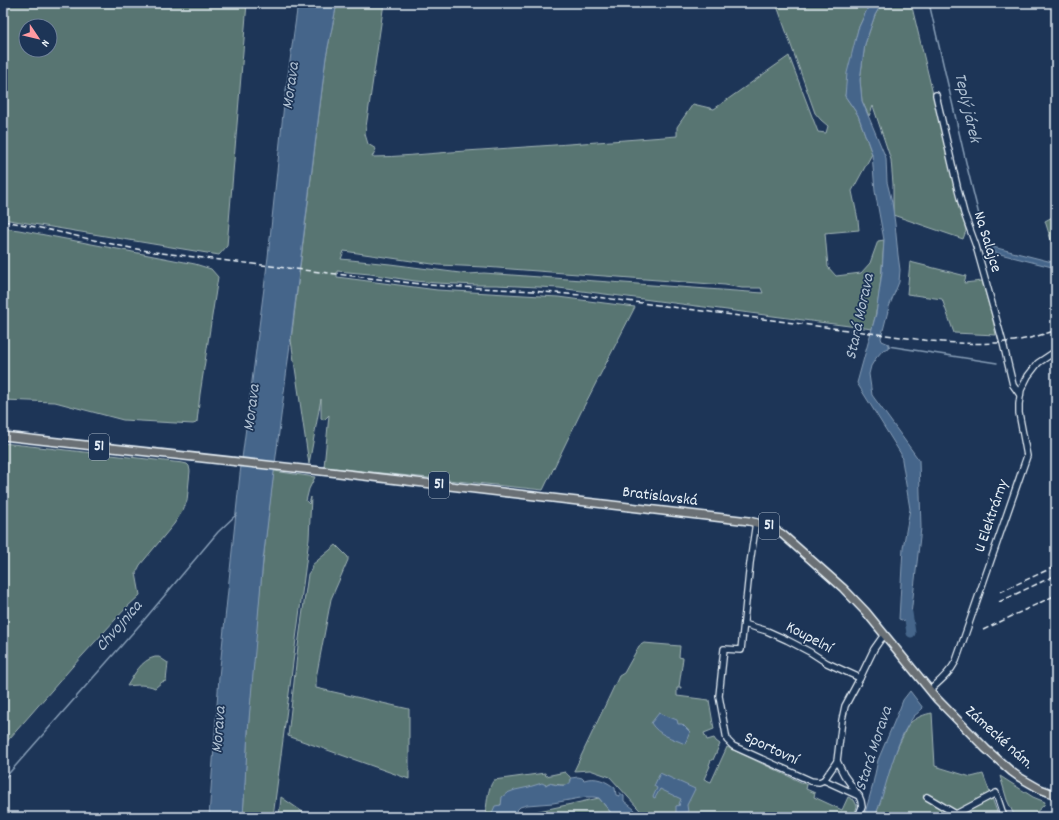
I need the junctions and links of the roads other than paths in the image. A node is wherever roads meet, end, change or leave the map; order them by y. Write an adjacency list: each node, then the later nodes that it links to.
1 (936, 95): 3 (street, Na Salajce)
2 (1056, 352): 3 (street, U Elektrárny)
3 (1020, 395): 9 (street, U Elektrárny)
4 (3, 436): 5 (main road, Bratislavská / 51)
5 (756, 522): 6 (street); 7 (main road, Bratislavská / 51)
6 (744, 624): 8 (street, Koupelní); 11 (street, Sportovní)
7 (885, 635): 8 (street); 9 (main road, Bratislavská / 51)
8 (860, 678): 10 (street)
9 (930, 690): 12 (main road, Zámecké nám. / 51)
10 (837, 761): 11 (street); 13 (street)
11 (824, 780): 13 (street)
12 (1056, 795)
13 (859, 796): 16 (street)
14 (927, 797): 15 (street)
15 (955, 816): 17 (street)
16 (858, 817)
17 (1004, 817)

